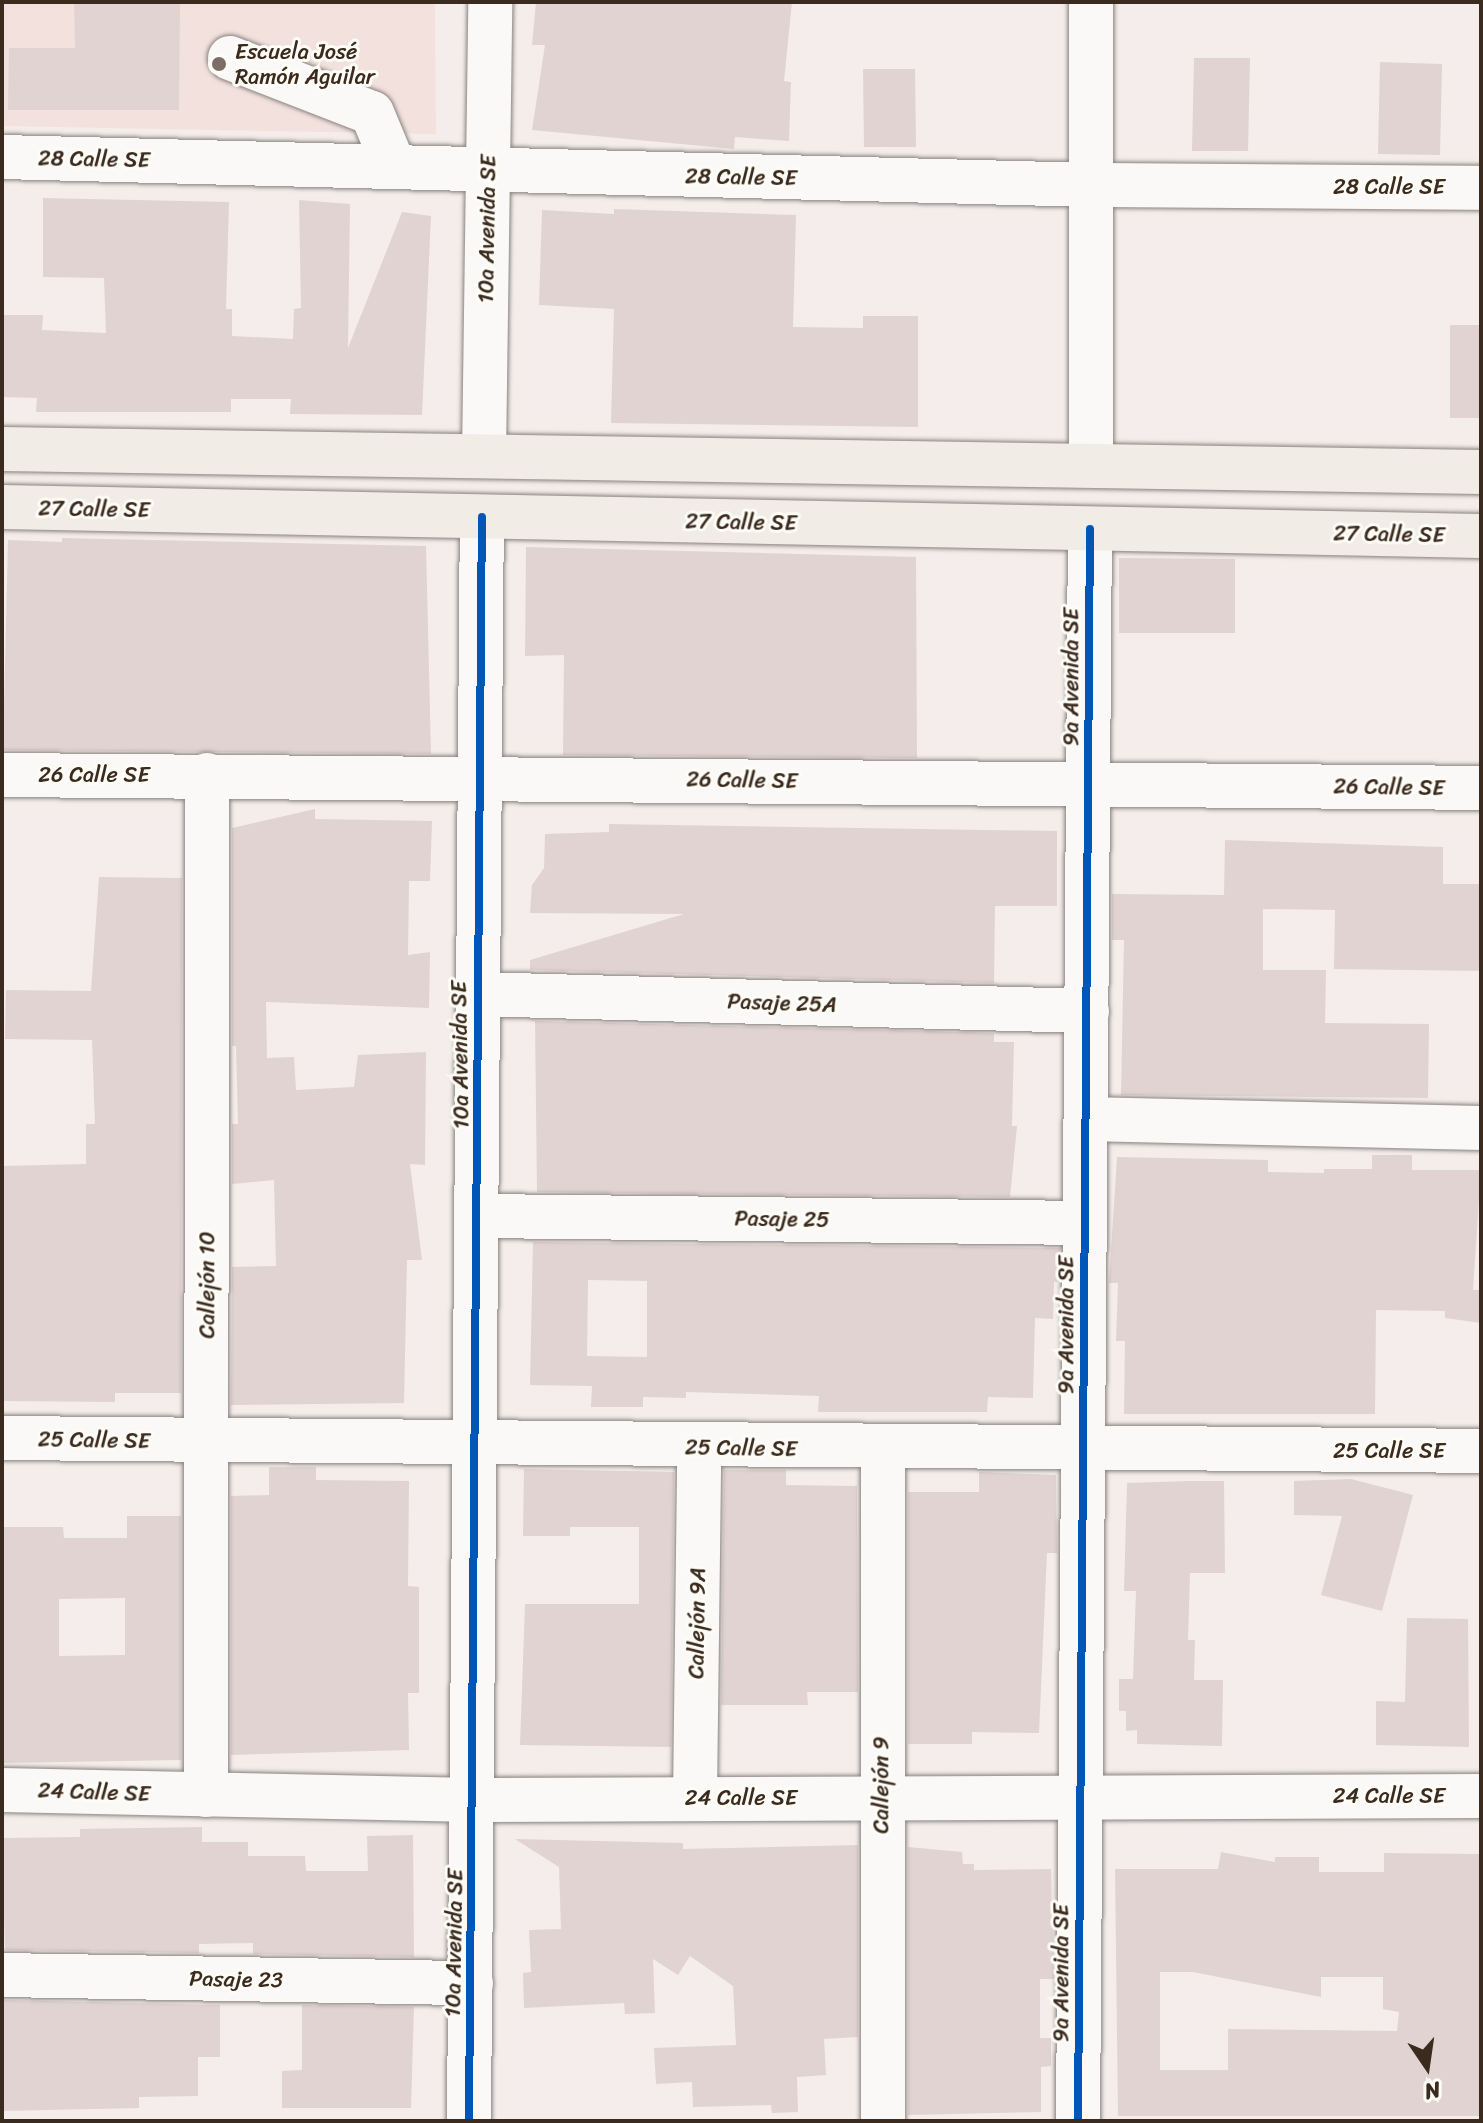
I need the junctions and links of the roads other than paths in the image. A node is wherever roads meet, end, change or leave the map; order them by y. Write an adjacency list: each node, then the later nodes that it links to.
1 (490, 2): 6 (street, 10a Avenida SE)
2 (1091, 2): 7 (street)
3 (230, 58): 5 (street)
4 (2, 157): 5 (street, 28 Calle SE)
5 (394, 166): 6 (street, 28 Calle SE)
6 (488, 170): 7 (street, 28 Calle SE); 10 (street, 10a Avenida SE)
7 (1091, 185): 8 (street, 28 Calle SE); 11 (street)
8 (1481, 188)
9 (2, 449): 10 (main road)
10 (484, 456): 11 (main road)
11 (1091, 465): 12 (main road)
12 (1481, 472)
13 (2, 507): 14 (main road, 27 Calle SE)
14 (482, 517): 15 (main road, 27 Calle SE); 19 (street, 10a Avenida SE)
15 (1090, 529): 16 (main road, 27 Calle SE); 20 (street, 9a Avenida SE)
16 (1481, 536)
17 (2, 775): 18 (street, 26 Calle SE)
18 (207, 775): 19 (street, 26 Calle SE); 29 (street, Callejón 10)
19 (479, 776): 20 (street, 26 Calle SE); 22 (street, 10a Avenida SE)
20 (1089, 784): 21 (street, 26 Calle SE); 23 (street, 9a Avenida SE)
21 (1481, 788)
22 (477, 994): 23 (street, Pasaje 25A); 26 (street, 10a Avenida SE)
23 (1087, 1011): 24 (street, 9a Avenida SE)
24 (1086, 1119): 25 (street); 27 (street, 9a Avenida SE)
25 (1481, 1128)
26 (480, 1216): 27 (street, Pasaje 25); 30 (street, 10a Avenida SE)
27 (1085, 1223): 33 (street, 9a Avenida SE)
28 (2, 1438): 29 (street, 25 Calle SE)
29 (206, 1443): 30 (street, 25 Calle SE); 36 (street, Callejón 10)
30 (477, 1444): 31 (street, 25 Calle SE); 41 (street, 10a Avenida SE)
31 (699, 1448): 32 (street, 25 Calle SE); 39 (street, Callejón 9A)
32 (883, 1450): 33 (street, 25 Calle SE); 40 (street, Callejón 9)
33 (1083, 1451): 34 (street, 25 Calle SE); 38 (street, 9a Avenida SE)
34 (1481, 1451)
35 (2, 1790): 36 (street, 24 Calle SE)
36 (206, 1795): 41 (street, 24 Calle SE)
37 (1481, 1796): 38 (street, 24 Calle SE)
38 (1081, 1797): 40 (street, 24 Calle SE); 46 (street, 9a Avenida SE)
39 (695, 1798): 40 (street, 24 Calle SE); 41 (street, 24 Calle SE)
40 (881, 1798): 45 (street, Callejón 9)
41 (474, 1800): 43 (street, 10a Avenida SE)
42 (2, 1975): 43 (street, Pasaje 23)
43 (471, 1983): 44 (street, 10a Avenida SE)
44 (469, 2121)
45 (883, 2121)
46 (1078, 2121)

